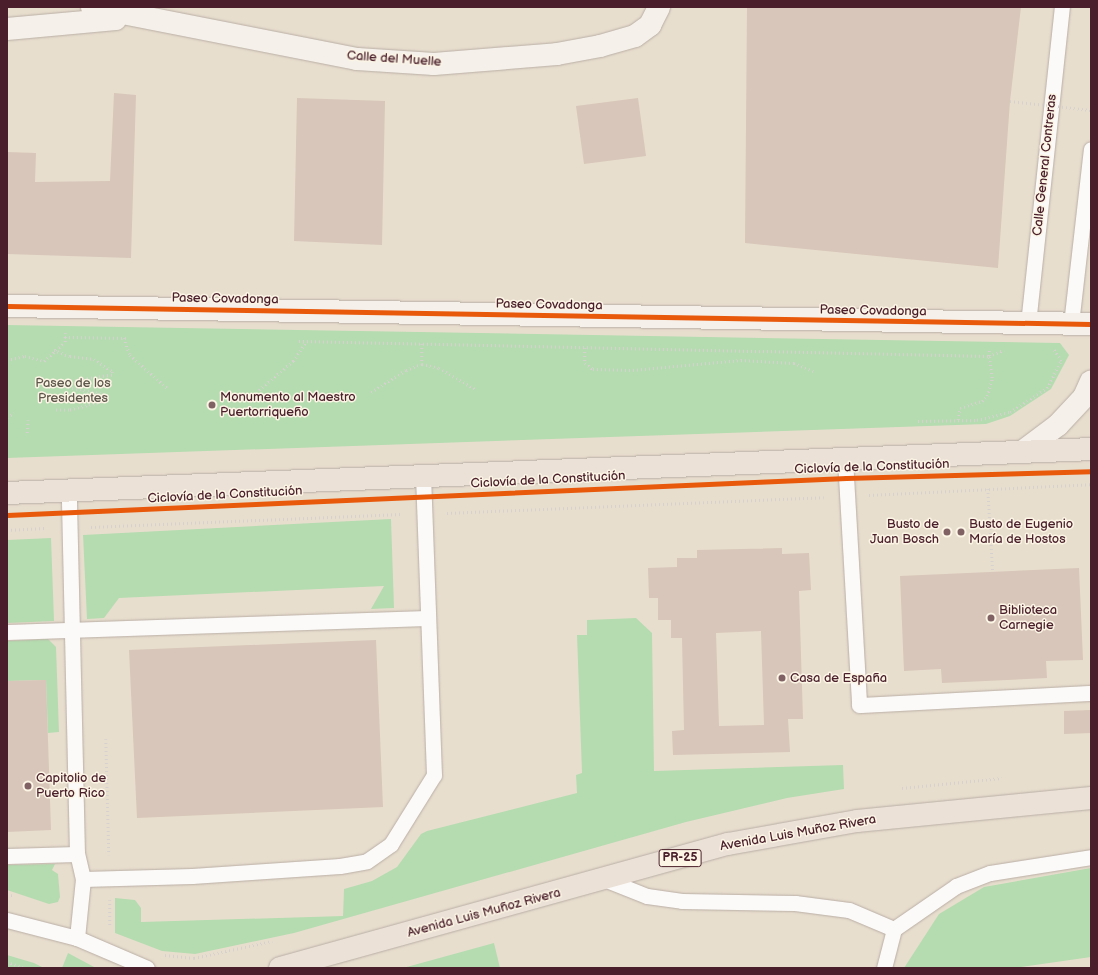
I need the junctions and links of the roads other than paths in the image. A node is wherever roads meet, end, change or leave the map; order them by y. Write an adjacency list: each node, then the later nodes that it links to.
1 (92, 7): 4 (street, Calle del Muelle)
2 (659, 7): 4 (street, Calle del Muelle)
3 (1062, 7): 8 (lane, Calle General Contreras)
4 (141, 17): 5 (street, Calle del Muelle)
5 (7, 29)
6 (1091, 150): 9 (lane)
7 (7, 306): 8 (street, Paseo Covadonga)
8 (1028, 324): 9 (street, Paseo Covadonga)
9 (1081, 324)
10 (1091, 381): 12 (street)
11 (1091, 449): 12 (main road)
12 (1022, 452): 13 (main road)
13 (845, 459): 14 (main road); 20 (lane)
14 (423, 478): 15 (main road); 17 (lane)
15 (68, 490): 16 (main road); 18 (lane)
16 (7, 493)
17 (427, 618): 18 (lane); 25 (lane)
18 (71, 630): 19 (lane); 22 (lane)
19 (7, 632)
20 (1091, 693)
21 (1091, 798): 26 (main road, Avenida Luis Muñoz Rivera / PR-25)
22 (77, 854): 23 (lane); 25 (lane)
23 (7, 856)
24 (1091, 857): 28 (lane)
25 (83, 879): 29 (lane)
26 (604, 879): 28 (lane); 31 (main road, Avenida Luis Muñoz Rivera / PR-25)
27 (7, 920): 29 (lane)
28 (894, 929): 32 (lane)
29 (77, 938): 30 (lane)
30 (146, 968)
31 (280, 968)
32 (884, 968)

